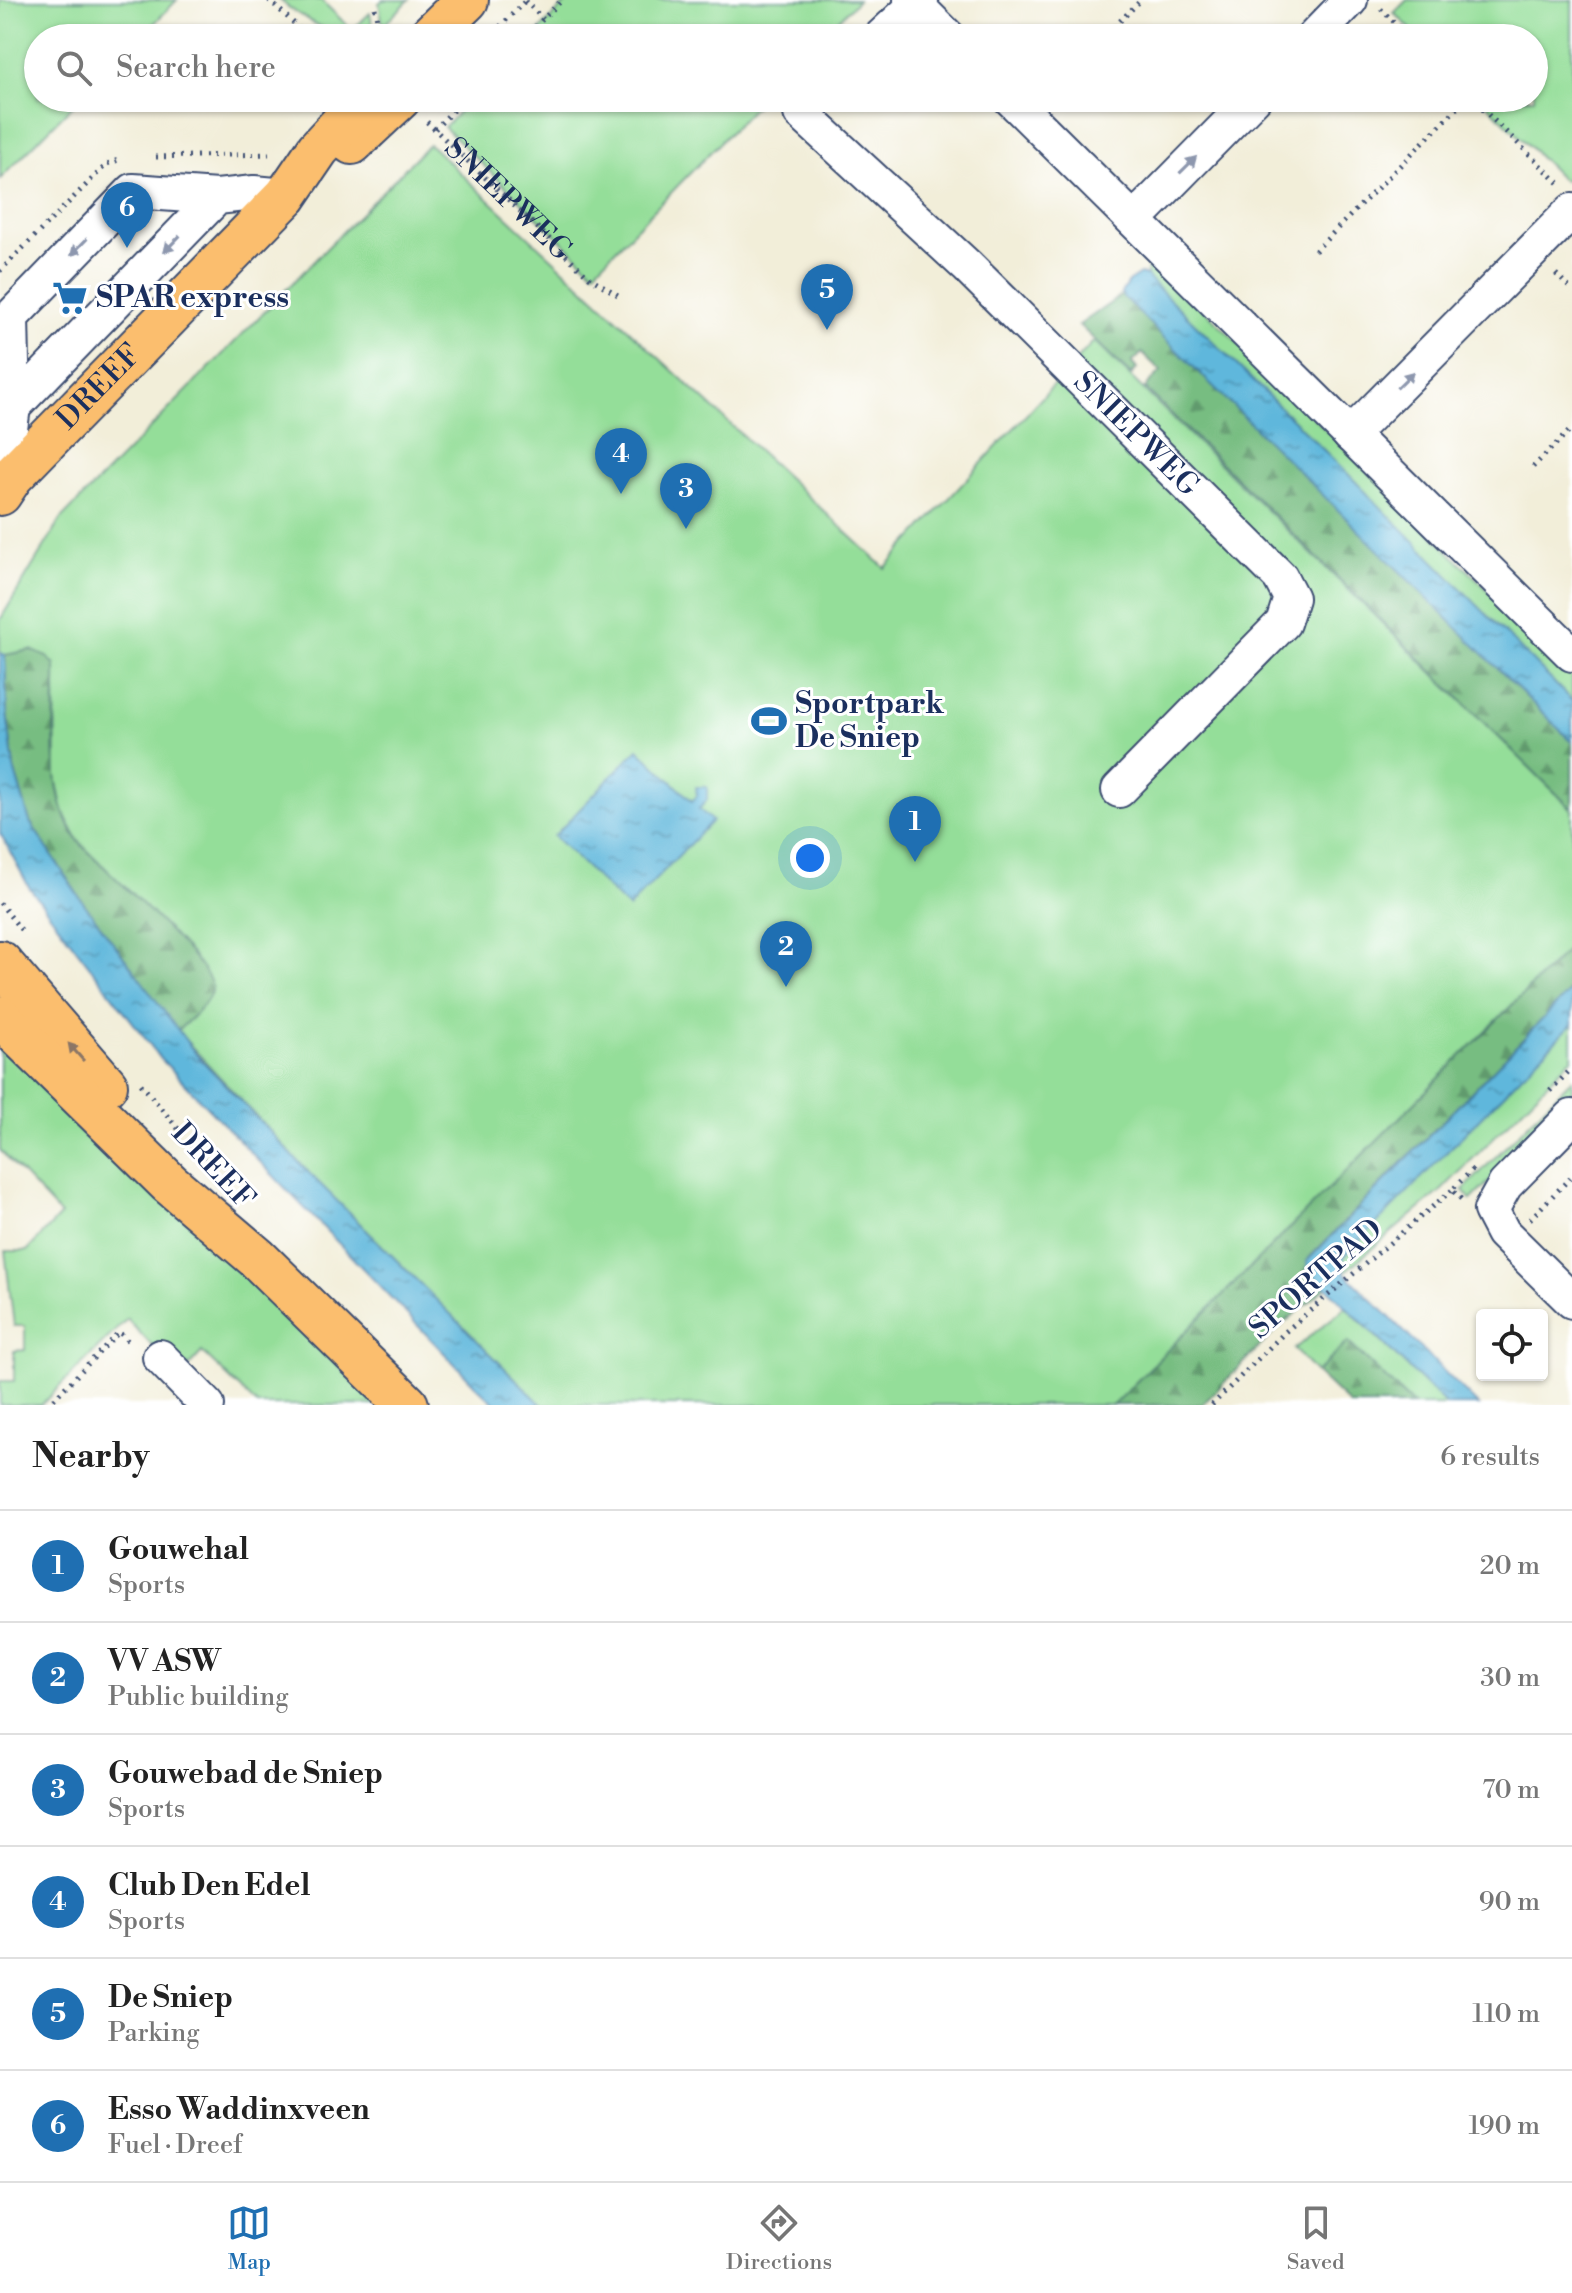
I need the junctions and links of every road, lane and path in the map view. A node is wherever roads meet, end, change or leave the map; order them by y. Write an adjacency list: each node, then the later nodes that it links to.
1 (269, 0): 12 (path)
2 (467, 0): 14 (main road)
3 (490, 0): 15 (main road)
4 (526, 0): 11 (path); 16 (path)
5 (562, 0): 11 (path)
6 (1141, 0): 20 (path)
7 (1350, 0): 21 (street)
8 (1372, 0): 22 (path)
9 (916, 2): 18 (street); 19 (street)
10 (375, 8): 13 (path)
11 (543, 19): 17 (path)
12 (295, 24)
13 (378, 24)
14 (442, 24)
15 (467, 24)
16 (503, 24)
17 (538, 24)
18 (894, 24)
19 (936, 24)
20 (1117, 24)
21 (1327, 24)
22 (1396, 24)
23 (352, 112): 33 (main road, DREEF)
24 (408, 112): 33 (main road, DREEF)
25 (416, 112): 32 (path, SNIEPWEG)
26 (451, 112): 32 (path)
27 (802, 112): 45 (street, SNIEPWEG)
28 (1024, 112): 36 (street)
29 (1240, 112): 36 (street, one-way to 29)
30 (1455, 112): 37 (path)
31 (1483, 112): 35 (path)
32 (435, 129): 38 (path, SNIEPWEG)
33 (286, 196): 34 (street); 42 (main road, DREEF)
34 (217, 197): 39 (street, one-way to 39); 42 (street, one-way to 42)
35 (1566, 198): 41 (street, one-way to 35)
36 (1134, 220): 41 (street)
37 (1315, 251)
38 (618, 295)
39 (5, 318): 42 (street)
40 (1572, 428): 43 (path)
41 (1350, 435): 44 (street)
42 (5, 456)
43 (1533, 467)
44 (1569, 643)
45 (1119, 790)
46 (0, 903): 47 (path)
47 (14, 951): 55 (main road, DREEF, one-way to 47)
48 (0, 1017): 55 (main road, DREEF)
49 (133, 1073): 51 (path, DREEF)
50 (1572, 1117): 54 (street)
51 (216, 1174)
52 (1572, 1176): 54 (path)
53 (1452, 1190): 62 (path, SPORTPAD)
54 (1509, 1239): 56 (street)
55 (257, 1258): 61 (main road, DREEF)
56 (1572, 1301)
57 (119, 1332): 59 (path)
58 (160, 1357): 60 (street)
59 (48, 1405)
60 (207, 1405)
61 (407, 1405)
62 (1212, 1405)

